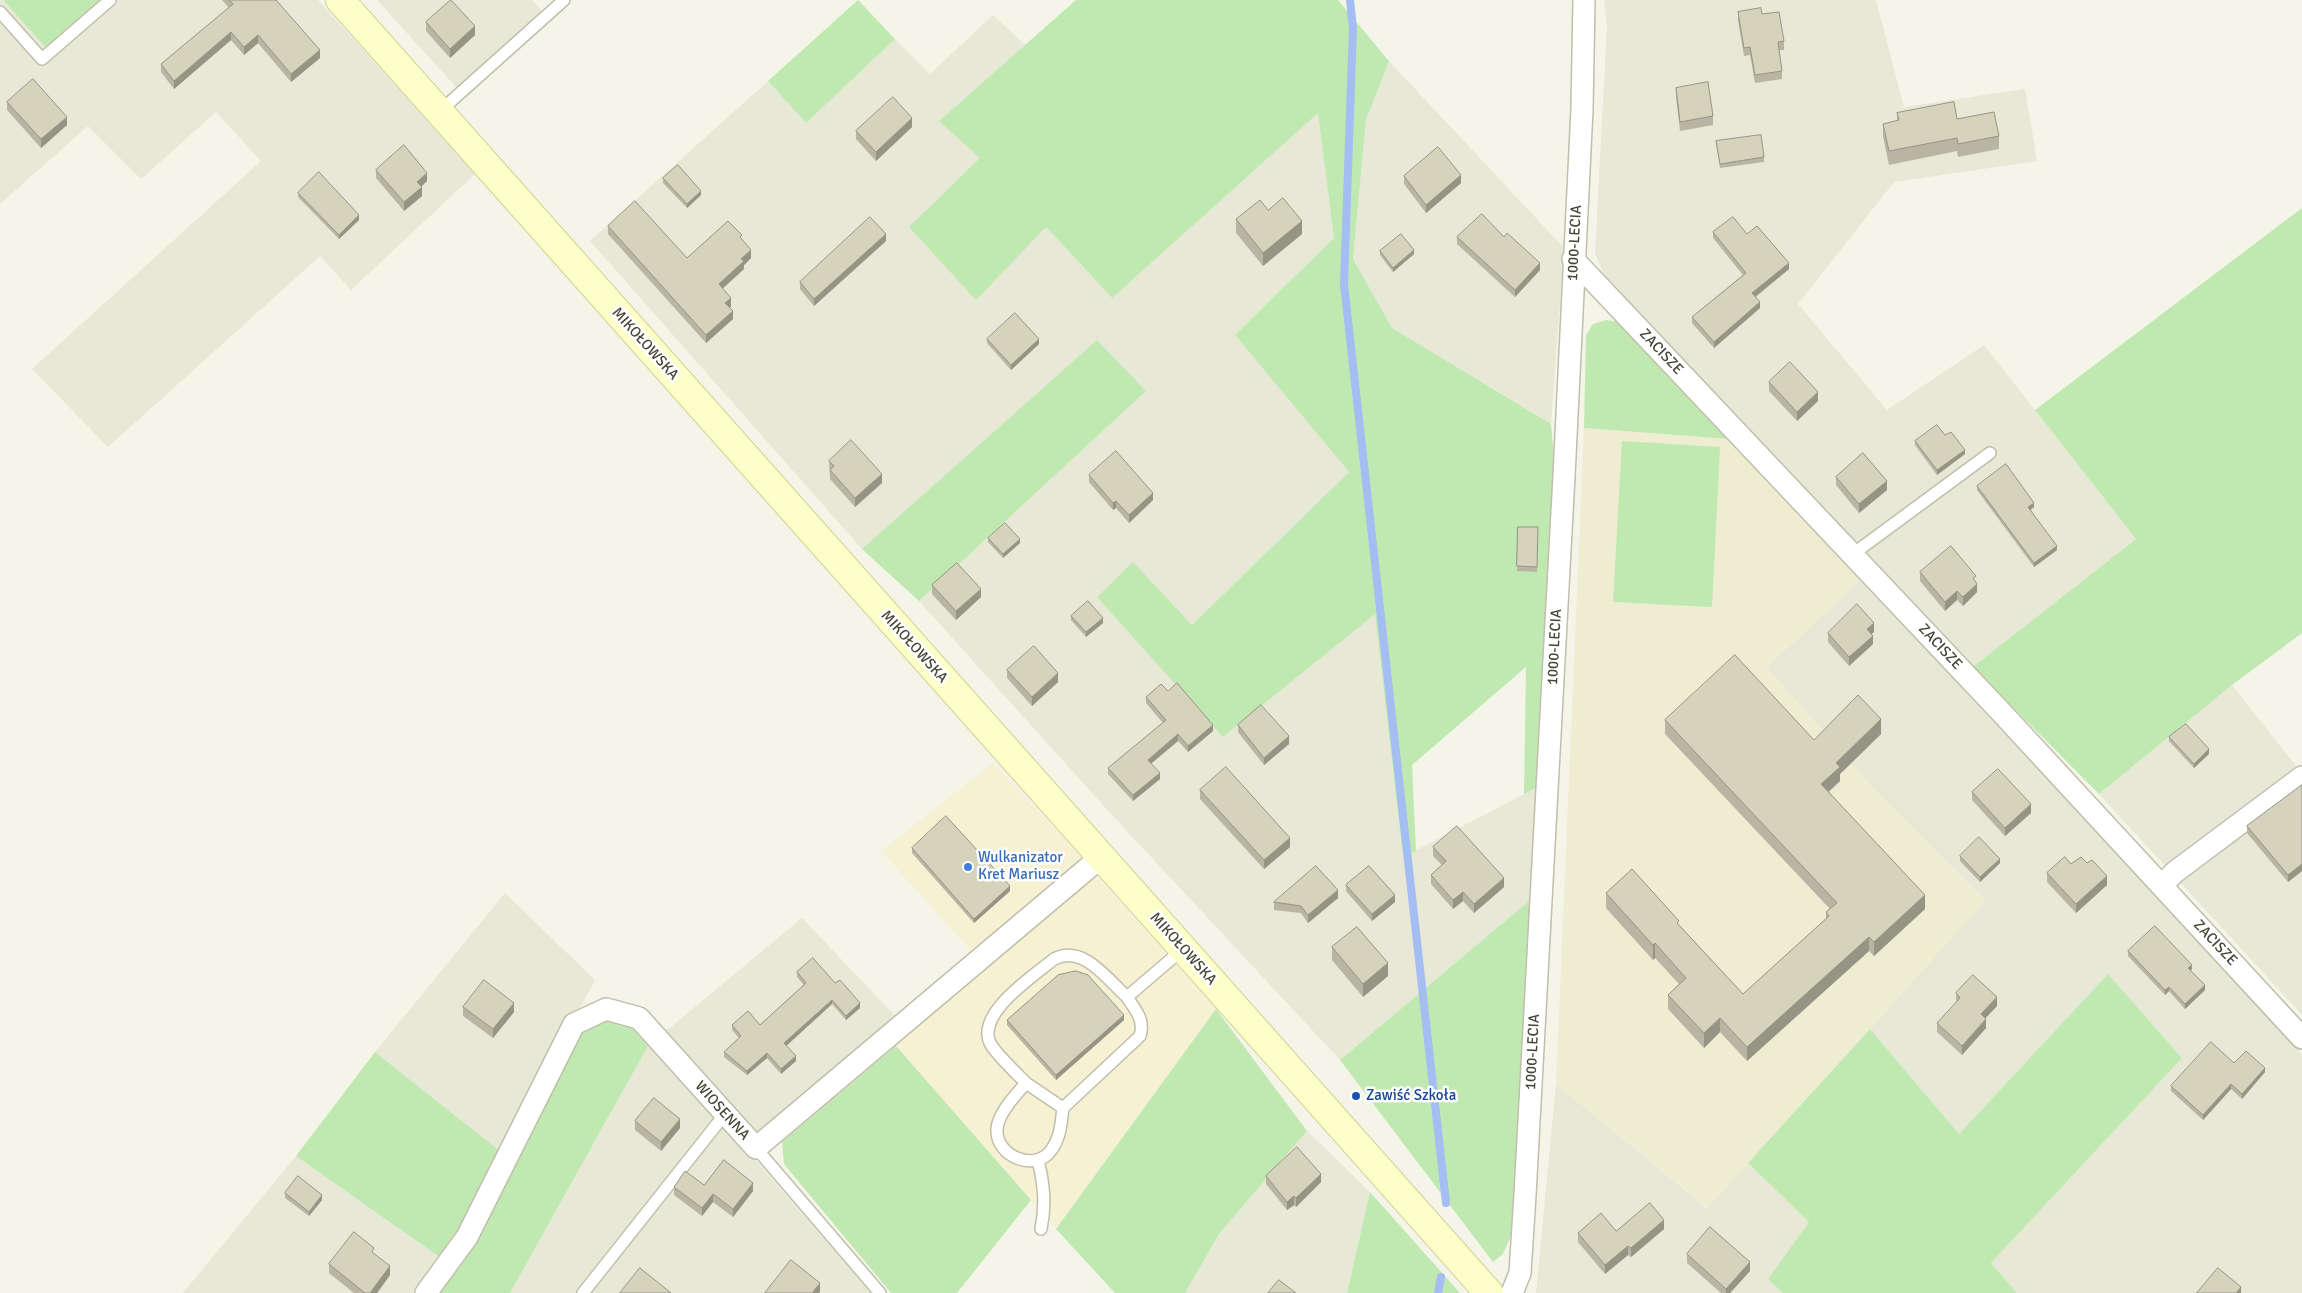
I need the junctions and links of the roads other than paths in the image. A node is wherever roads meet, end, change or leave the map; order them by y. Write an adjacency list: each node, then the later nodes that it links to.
1 (110, 0): 5 (lane)
2 (340, 0): 6 (main road, MIKOŁOWSKA)
3 (564, 0): 6 (lane)
4 (1584, 0): 7 (street, 1000-LECIA)
5 (0, 12)
6 (439, 112): 11 (main road, MIKOŁOWSKA)
7 (1573, 259): 9 (street, ZACISZE); 26 (street, 1000-LECIA)
8 (1990, 453): 9 (lane)
9 (1852, 554): 12 (street, ZACISZE)
10 (2302, 777): 12 (street)
11 (1101, 857): 13 (main road, MIKOŁOWSKA); 19 (street, WIOSENNA)
12 (2162, 885): 15 (street, ZACISZE)
13 (1183, 949): 14 (lane); 25 (main road, MIKOŁOWSKA)
14 (1127, 998): 16 (lane); 17 (lane)
15 (2302, 1038)
16 (1026, 1083): 17 (lane); 20 (lane)
17 (1063, 1108): 20 (lane)
18 (725, 1114): 19 (street, WIOSENNA); 22 (street, WIOSENNA); 23 (lane)
19 (756, 1148): 24 (lane)
20 (1038, 1160): 21 (lane)
21 (1040, 1229)
22 (426, 1293)
23 (583, 1293)
24 (880, 1293)
25 (1489, 1293)
26 (1512, 1293)

